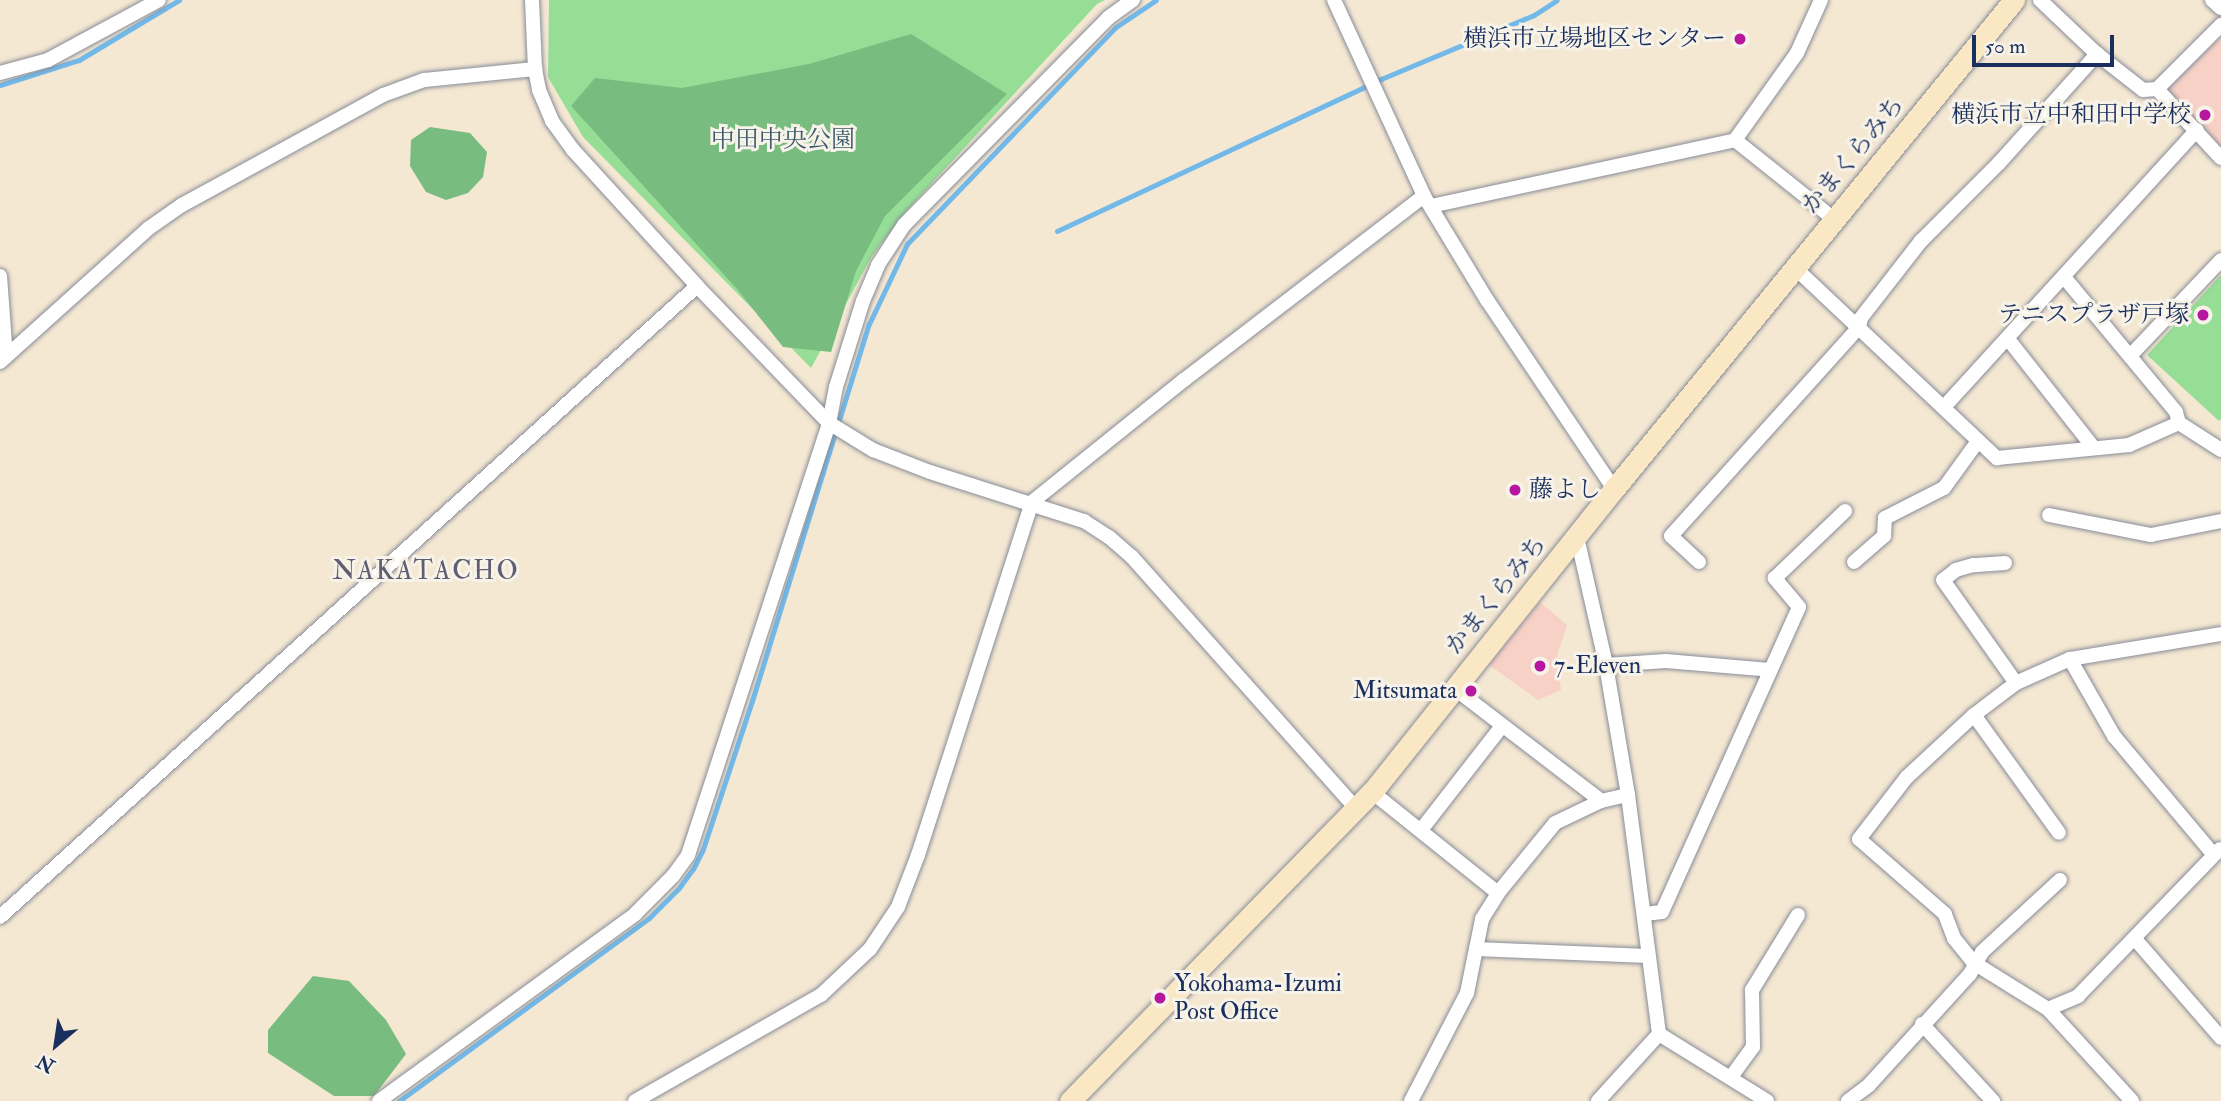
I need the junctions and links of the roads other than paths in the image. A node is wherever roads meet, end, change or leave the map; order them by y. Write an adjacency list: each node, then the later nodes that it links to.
1 (159, 0): 13 (street)
2 (532, 0): 12 (street)
3 (1133, 0): 31 (street)
4 (1334, 0): 18 (street)
5 (1821, 0): 16 (street)
6 (2014, 0): 19 (main road, かまくらみち)
7 (2040, 0): 11 (street)
8 (2212, 0): 9 (street)
9 (2221, 8)
10 (2221, 25): 14 (street)
11 (2097, 54): 14 (street); 25 (street)
12 (535, 68): 24 (street); 28 (street)
13 (0, 73)
14 (2157, 89): 15 (street)
15 (2197, 130): 17 (street); 23 (street)
16 (1735, 140): 18 (street); 19 (street)
17 (2221, 158)
18 (1427, 201): 35 (street); 36 (street)
19 (1834, 219): 21 (main road, かまくらみち)
20 (2221, 260): 27 (street)
21 (1794, 267): 25 (street); 35 (main road, かまくらみち)
22 (0, 276): 28 (street)
23 (2064, 277): 26 (street); 27 (street)
24 (696, 286): 31 (street); 63 (street)
25 (1859, 327): 29 (street); 41 (street)
26 (2008, 340): 29 (street); 33 (street)
27 (2130, 356): 30 (street)
28 (3, 359)
29 (1944, 407): 32 (street)
30 (2179, 422): 33 (street); 34 (street)
31 (829, 423): 36 (street); 73 (street)
32 (1978, 441): 33 (street); 42 (street)
33 (2093, 447)
34 (2221, 450)
35 (1614, 489): 40 (main road, かまくらみち)
36 (1032, 502): 55 (street); 74 (street)
37 (1846, 511): 47 (street)
38 (2049, 515): 39 (street)
39 (2221, 521)
40 (1577, 537): 46 (street); 49 (main road, かまくらみち)
41 (1699, 562)
42 (1854, 562)
43 (2005, 563): 48 (street)
44 (2221, 634): 45 (street)
45 (2070, 659): 48 (street); 58 (street)
46 (1606, 665): 47 (street); 53 (street)
47 (1770, 670): 61 (street)
48 (2016, 683): 50 (street)
49 (1454, 688): 51 (street); 52 (main road, かまくらみち)
50 (1975, 715): 57 (street); 67 (street)
51 (1502, 726): 54 (street); 56 (street)
52 (1372, 792): 55 (main road, かまくらみち); 56 (street)
53 (1628, 795): 54 (street); 61 (street)
54 (1601, 801): 60 (street)
55 (1356, 808): 75 (main road, かまくらみち)
56 (1421, 830): 60 (street)
57 (2059, 833)
58 (2217, 851): 64 (street)
59 (2060, 880): 67 (street)
60 (1497, 893): 65 (street)
61 (1645, 914): 66 (street)
62 (1798, 915): 72 (street)
63 (0, 917)
64 (2135, 939): 68 (street); 70 (street)
65 (1476, 949): 66 (street); 76 (street)
66 (1647, 956): 71 (street)
67 (1974, 963): 68 (street); 69 (street)
68 (2048, 1009): 81 (street)
69 (1922, 1024): 79 (street); 80 (street)
70 (2219, 1031)
71 (1659, 1034): 72 (street); 77 (street)
72 (1731, 1077): 78 (street)
73 (379, 1101)
74 (635, 1101)
75 (1070, 1101)
76 (1411, 1101)
77 (1598, 1101)
78 (1767, 1101)
79 (1848, 1101)
80 (1993, 1101)
81 (2132, 1101)

